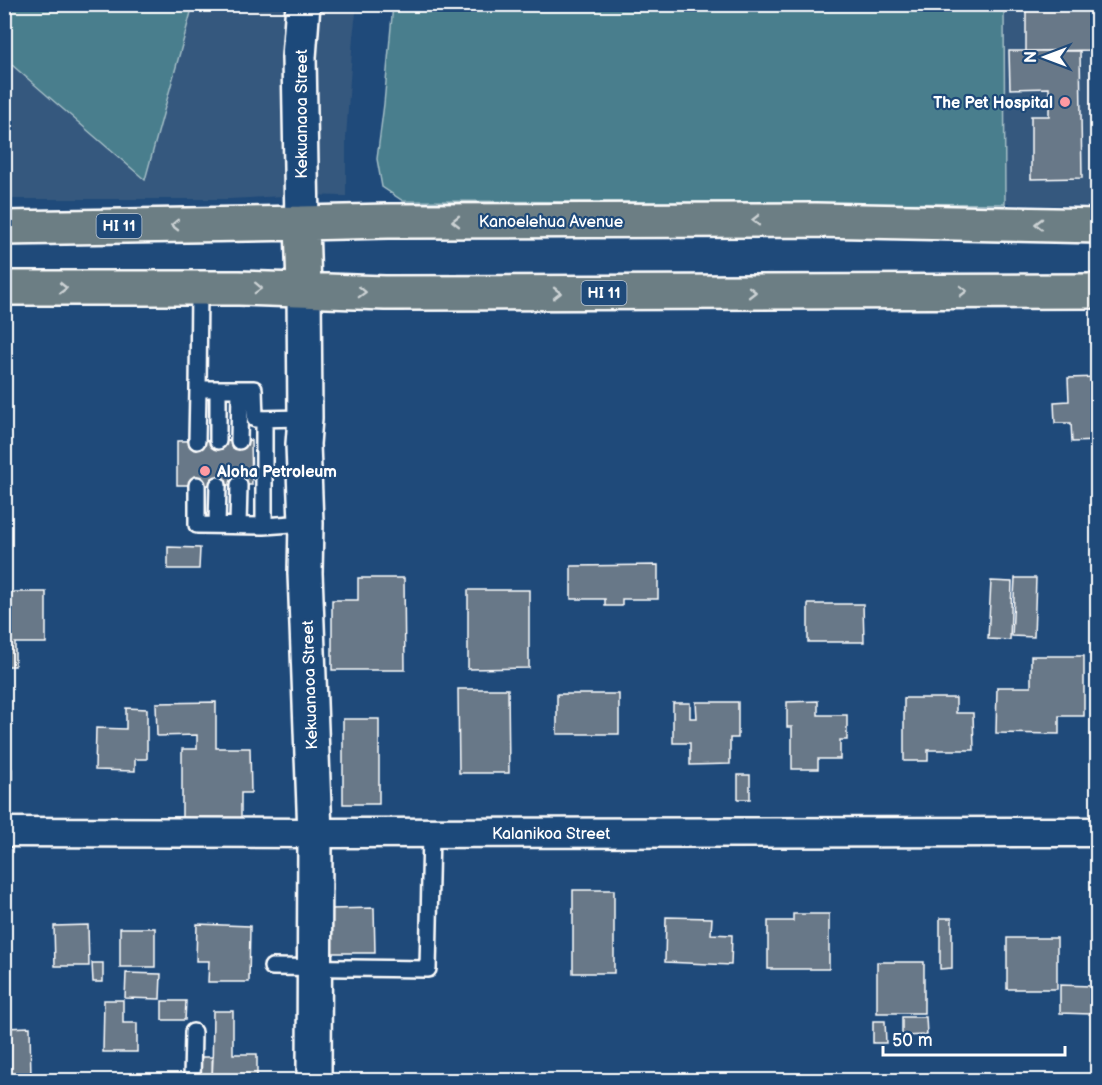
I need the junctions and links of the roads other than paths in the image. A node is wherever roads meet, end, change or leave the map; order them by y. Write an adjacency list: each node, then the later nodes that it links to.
1 (303, 4): 2 (street, Kekuanaoa Street)
2 (302, 224): 3 (highway, Kanoelehua Avenue / HI 11, one-way to 2); 4 (highway, Kanoelehua Avenue / HI 11, one-way to 4); 7 (highway)
3 (1098, 226)
4 (4, 228)
5 (4, 288): 6 (highway, HI 11, one-way to 6)
6 (199, 288): 7 (highway, HI 11, one-way to 7); 9 (lane)
7 (304, 290): 8 (highway, HI 11, one-way to 8); 12 (street, Kekuanaoa Street)
8 (1098, 291)
9 (198, 389): 10 (lane); 14 (lane)
10 (218, 389): 11 (lane); 15 (lane)
11 (240, 390): 13 (lane); 16 (lane)
12 (305, 418): 13 (lane); 20 (street, Kekuanaoa Street)
13 (264, 419): 23 (lane)
14 (197, 441)
15 (218, 441)
16 (239, 441)
17 (197, 485): 21 (lane)
18 (218, 485): 21 (lane)
19 (238, 485): 22 (lane)
20 (306, 523): 23 (lane); 26 (street, Kekuanaoa Street)
21 (217, 525): 22 (lane)
22 (238, 525): 23 (lane)
23 (264, 526)
24 (4, 832): 26 (street, Kalanikoa Street)
25 (1098, 832): 27 (street, Kalanikoa Street)
26 (315, 833): 27 (street, Kalanikoa Street); 29 (street, Kekuanaoa Street)
27 (431, 833): 29 (lane)
28 (272, 967): 29 (lane)
29 (315, 969): 32 (street, Kekuanaoa Street)
30 (193, 1032): 31 (lane)
31 (192, 1080)
32 (314, 1080)

